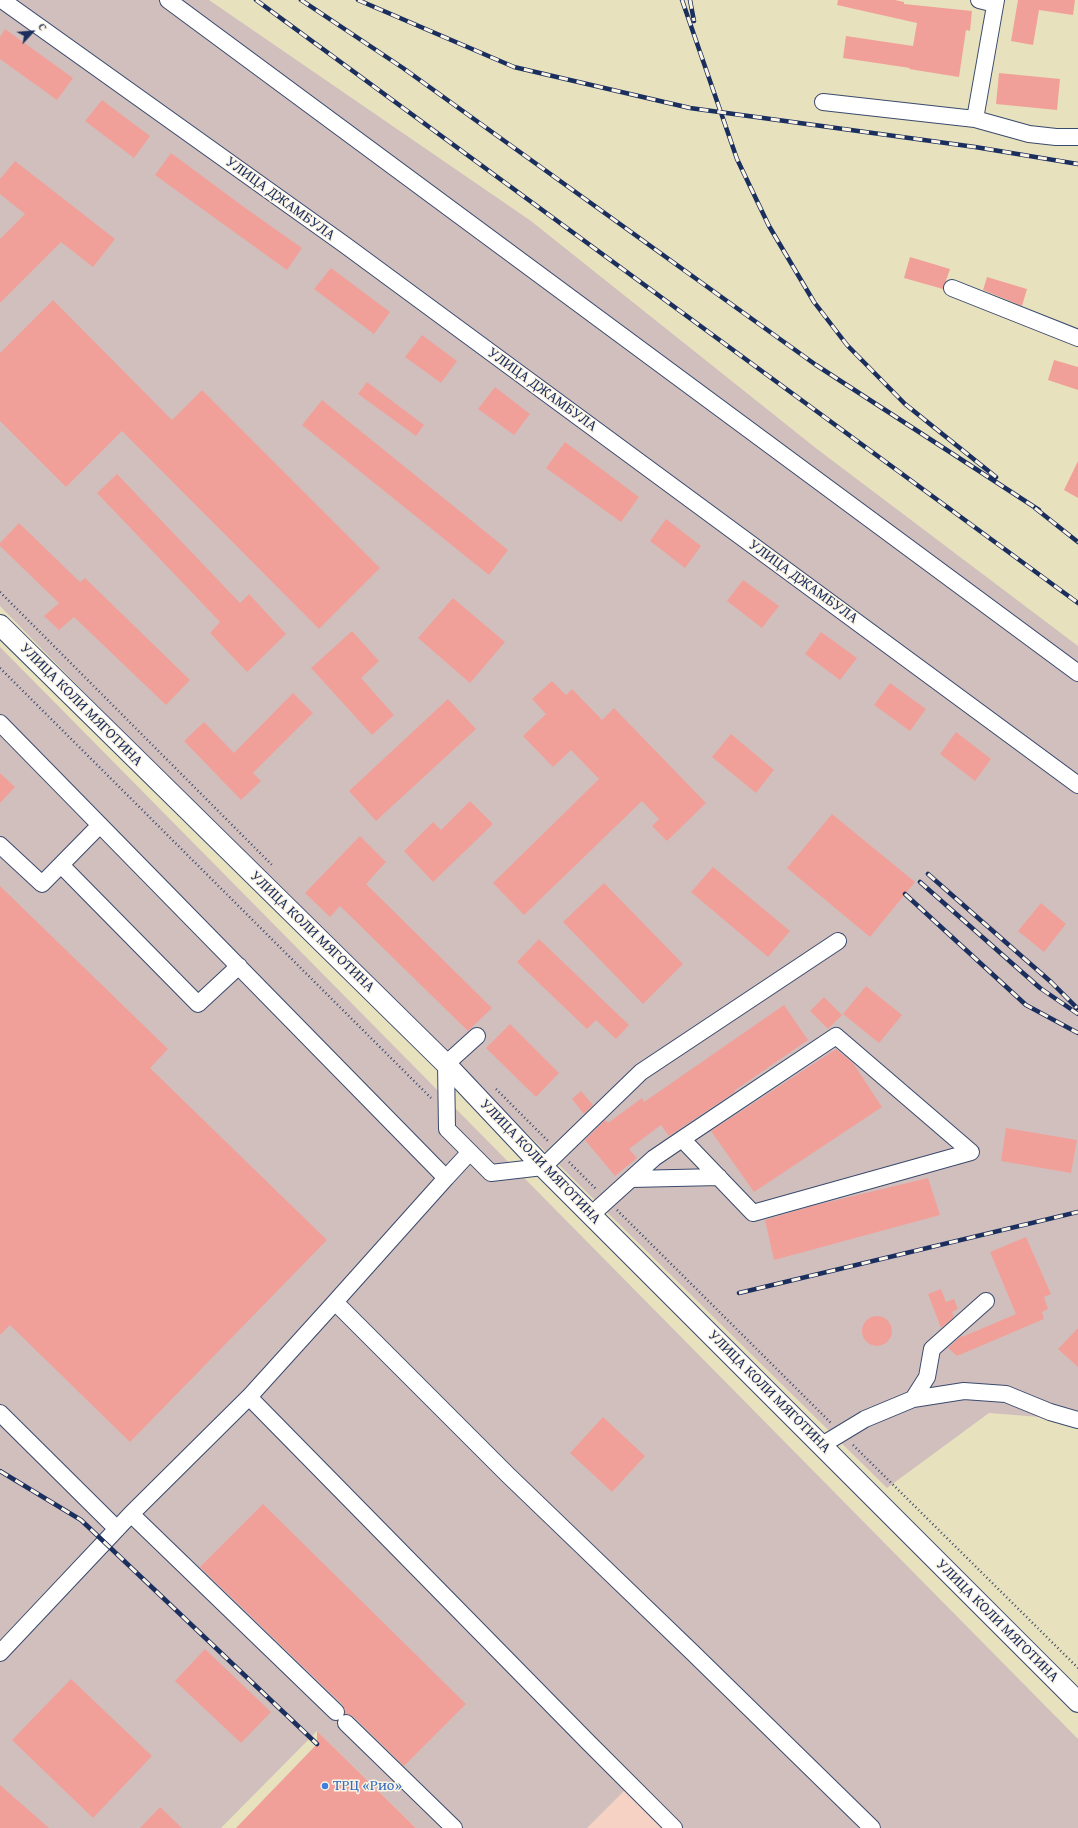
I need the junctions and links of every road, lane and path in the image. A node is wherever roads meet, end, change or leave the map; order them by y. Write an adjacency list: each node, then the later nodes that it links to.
1 (2, 0): 15 (street, УЛИЦА ДЖАМБУЛА)
2 (168, 0): 13 (street)
3 (979, 0): 4 (street)
4 (996, 2): 6 (street)
5 (823, 102): 6 (street)
6 (975, 119): 7 (street)
7 (1078, 137)
8 (952, 288): 9 (street)
9 (1078, 338)
10 (0, 592): 19 (path)
11 (0, 625): 23 (main road, УЛИЦА КОЛИ МЯГОТИНА)
12 (0, 668): 25 (path)
13 (1078, 673)
14 (0, 722): 16 (street)
15 (1078, 785)
16 (100, 825): 18 (street); 21 (street)
17 (0, 845): 18 (street)
18 (61, 864): 21 (street)
19 (275, 869)
20 (838, 941): 28 (street)
21 (238, 966): 31 (street)
22 (477, 1036): 23 (street)
23 (446, 1064): 25 (street); 29 (main road, УЛИЦА КОЛИ МЯГОТИНА)
24 (492, 1086): 28 (path)
25 (447, 1114): 27 (street)
26 (682, 1139): 30 (street); 30 (street); 32 (street)
27 (470, 1152): 29 (street); 31 (street)
28 (559, 1152): 29 (street); 33 (path)
29 (543, 1167): 34 (main road, УЛИЦА КОЛИ МЯГОТИНА)
30 (719, 1177): 32 (street)
31 (446, 1178): 35 (street)
32 (631, 1179): 33 (street)
33 (608, 1200): 34 (street); 41 (path)
34 (591, 1216): 42 (main road, УЛИЦА КОЛИ МЯГОТИНА)
35 (335, 1302): 37 (street); 50 (street)
36 (986, 1302): 38 (street)
37 (249, 1397): 43 (street); 49 (street)
38 (913, 1399): 40 (street); 41 (street)
39 (0, 1413): 44 (street)
40 (1078, 1420)
41 (842, 1434): 42 (street); 46 (path)
42 (822, 1445): 47 (main road, УЛИЦА КОЛИ МЯГОТИНА)
43 (131, 1514): 44 (street); 48 (street)
44 (117, 1529): 45 (street)
45 (0, 1653)
46 (1078, 1668)
47 (1078, 1702)
48 (454, 1828)
49 (674, 1828)
50 (872, 1828)

